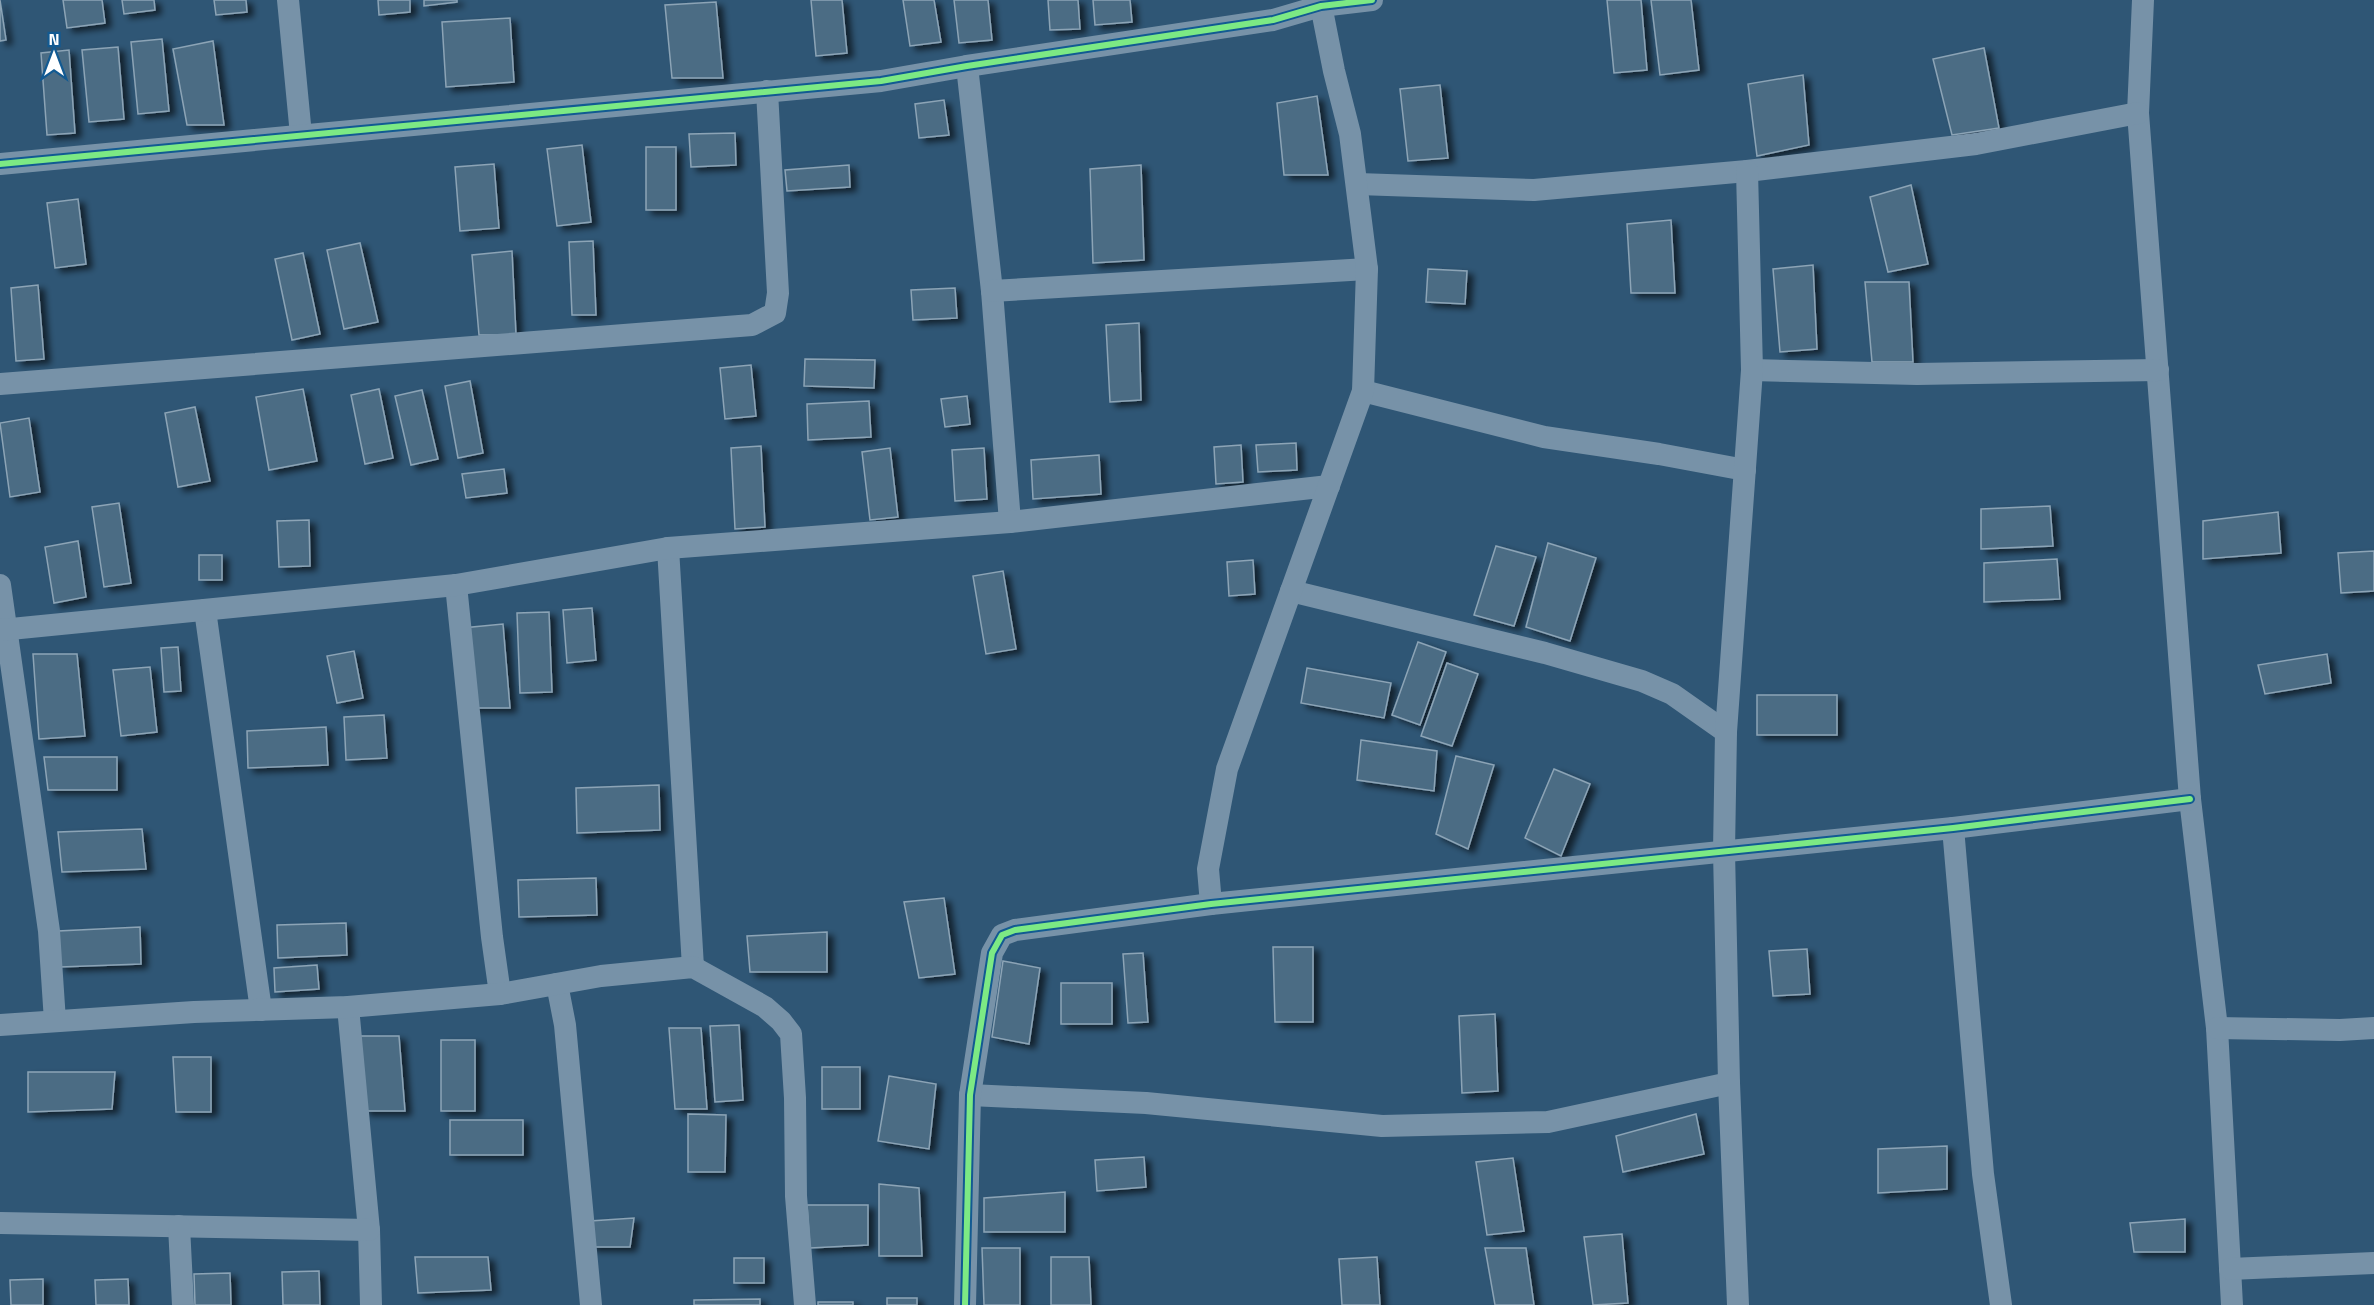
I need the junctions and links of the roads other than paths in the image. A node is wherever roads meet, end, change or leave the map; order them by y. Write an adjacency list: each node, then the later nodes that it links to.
1 (288, 0): 8 (street)
2 (1372, 0): 4 (street)
3 (2143, 0): 7 (street)
4 (1320, 3): 5 (street); 11 (street)
5 (966, 66): 6 (street); 13 (street)
6 (767, 91): 8 (street); 16 (street)
7 (2138, 113): 10 (street); 15 (street)
8 (301, 135): 9 (street)
9 (0, 164)
10 (1747, 171): 11 (street); 14 (street)
11 (1358, 184): 12 (street)
12 (1367, 269): 13 (street); 17 (street)
13 (992, 291): 20 (street)
14 (1752, 370): 15 (street); 18 (street)
15 (2158, 370): 28 (street)
16 (0, 384)
17 (1363, 391): 18 (street); 19 (street)
18 (1745, 470): 27 (street)
19 (1329, 486): 20 (street); 24 (street)
20 (1010, 522): 21 (street)
21 (668, 548): 23 (street); 32 (street)
22 (0, 585): 26 (street)
23 (456, 585): 25 (street); 34 (street)
24 (1291, 591): 27 (street); 31 (street)
25 (205, 610): 26 (street); 36 (street)
26 (3, 630): 37 (street)
27 (1726, 732): 30 (street)
28 (2190, 799): 29 (street); 39 (street)
29 (1953, 828): 30 (street); 54 (street)
30 (1724, 851): 31 (street); 41 (street)
31 (1211, 904): 42 (street)
32 (693, 967): 33 (street); 51 (street)
33 (556, 984): 34 (street); 50 (street)
34 (501, 994): 35 (street)
35 (348, 1007): 36 (street); 45 (street)
36 (261, 1010): 37 (street)
37 (55, 1021): 38 (street)
38 (0, 1025)
39 (2217, 1028): 40 (street); 47 (street)
40 (2374, 1028)
41 (1729, 1083): 42 (street); 53 (street)
42 (970, 1095): 52 (street)
43 (0, 1223): 44 (street)
44 (179, 1226): 45 (street); 48 (street)
45 (369, 1230): 49 (street)
46 (2374, 1263): 47 (street)
47 (2230, 1269): 55 (street)
48 (183, 1305)
49 (371, 1305)
50 (591, 1305)
51 (805, 1305)
52 (965, 1305)
53 (1738, 1305)
54 (2001, 1305)
55 (2232, 1305)

